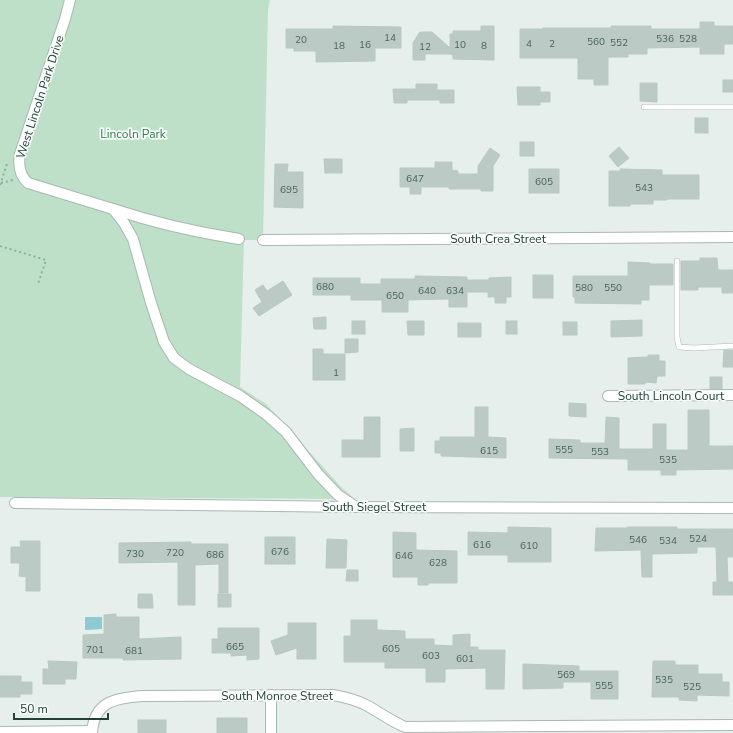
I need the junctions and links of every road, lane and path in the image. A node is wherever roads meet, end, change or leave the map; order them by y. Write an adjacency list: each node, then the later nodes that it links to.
1 (70, 0): 4 (street, West Lincoln Park Drive)
2 (644, 107): 3 (lane)
3 (733, 107)
4 (113, 209): 6 (street, West Lincoln Park Drive); 15 (street)
5 (733, 237): 7 (street, South Crea Street)
6 (239, 239)
7 (262, 240)
8 (0, 246): 10 (path)
9 (678, 261): 11 (lane)
10 (38, 284)
11 (733, 346)
12 (608, 396): 13 (street, South Lincoln Court)
13 (733, 396)
14 (16, 503): 15 (street, South Siegel Street)
15 (356, 507): 16 (street, South Siegel Street)
16 (733, 508)
17 (271, 695): 19 (street, South Monroe Street); 21 (street, South Monroe Street); 22 (street)
18 (733, 725): 19 (street, South Monroe Street)
19 (438, 730)
20 (0, 732): 21 (street, South Monroe Street)
21 (92, 732)
22 (271, 733)

